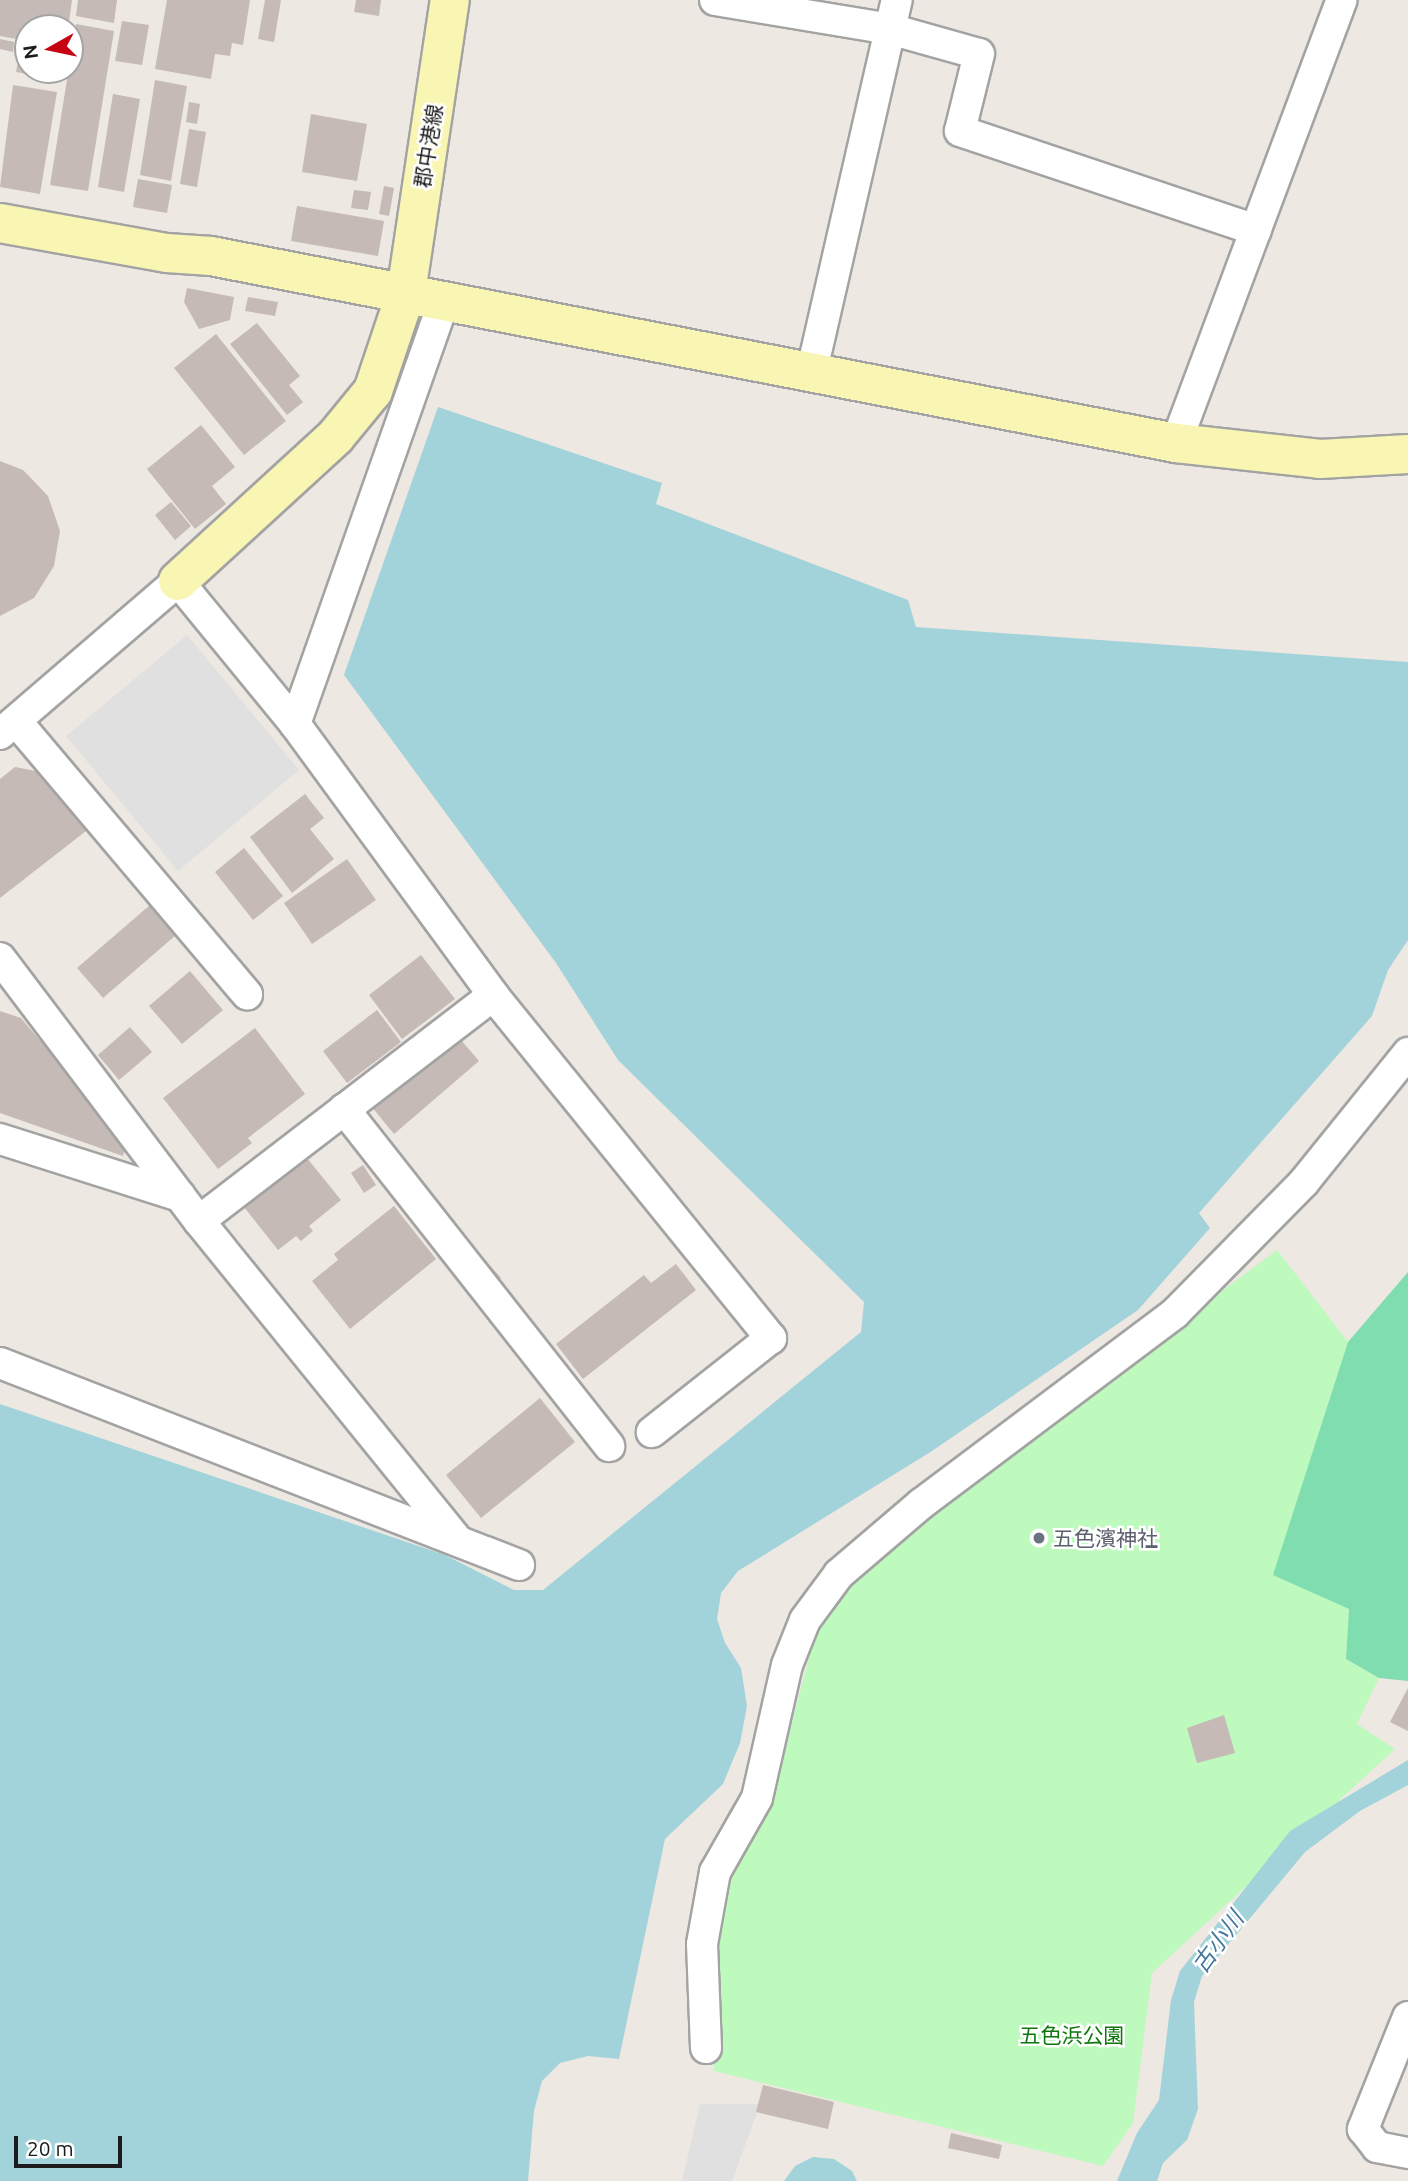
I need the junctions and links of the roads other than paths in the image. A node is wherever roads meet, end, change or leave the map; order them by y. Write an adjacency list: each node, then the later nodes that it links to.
1 (450, 0): 8 (street, 郡中港線)
2 (715, 0): 5 (street)
3 (897, 0): 5 (street)
4 (1342, 0): 7 (street)
5 (890, 29): 7 (street); 10 (street)
6 (0, 223): 8 (street)
7 (1256, 230): 11 (street)
8 (405, 293): 9 (street); 13 (street, 郡中港線)
9 (444, 300): 10 (street); 14 (street)
10 (812, 370): 11 (street)
11 (1176, 443): 12 (street)
12 (1408, 454)
13 (178, 581): 14 (street); 15 (street)
14 (295, 724): 18 (street)
15 (8, 727): 17 (street)
16 (0, 958): 22 (street)
17 (247, 994)
18 (493, 995): 20 (street); 25 (street)
19 (1408, 1053): 30 (street)
20 (344, 1109): 23 (street); 26 (street)
21 (1, 1143): 22 (street)
22 (180, 1196): 23 (street)
23 (199, 1221): 27 (street)
24 (0, 1363): 27 (street)
25 (652, 1432)
26 (610, 1446)
27 (457, 1540): 28 (street)
28 (519, 1565)
29 (1408, 2017): 31 (street)
30 (706, 2048)
31 (1408, 2152)

